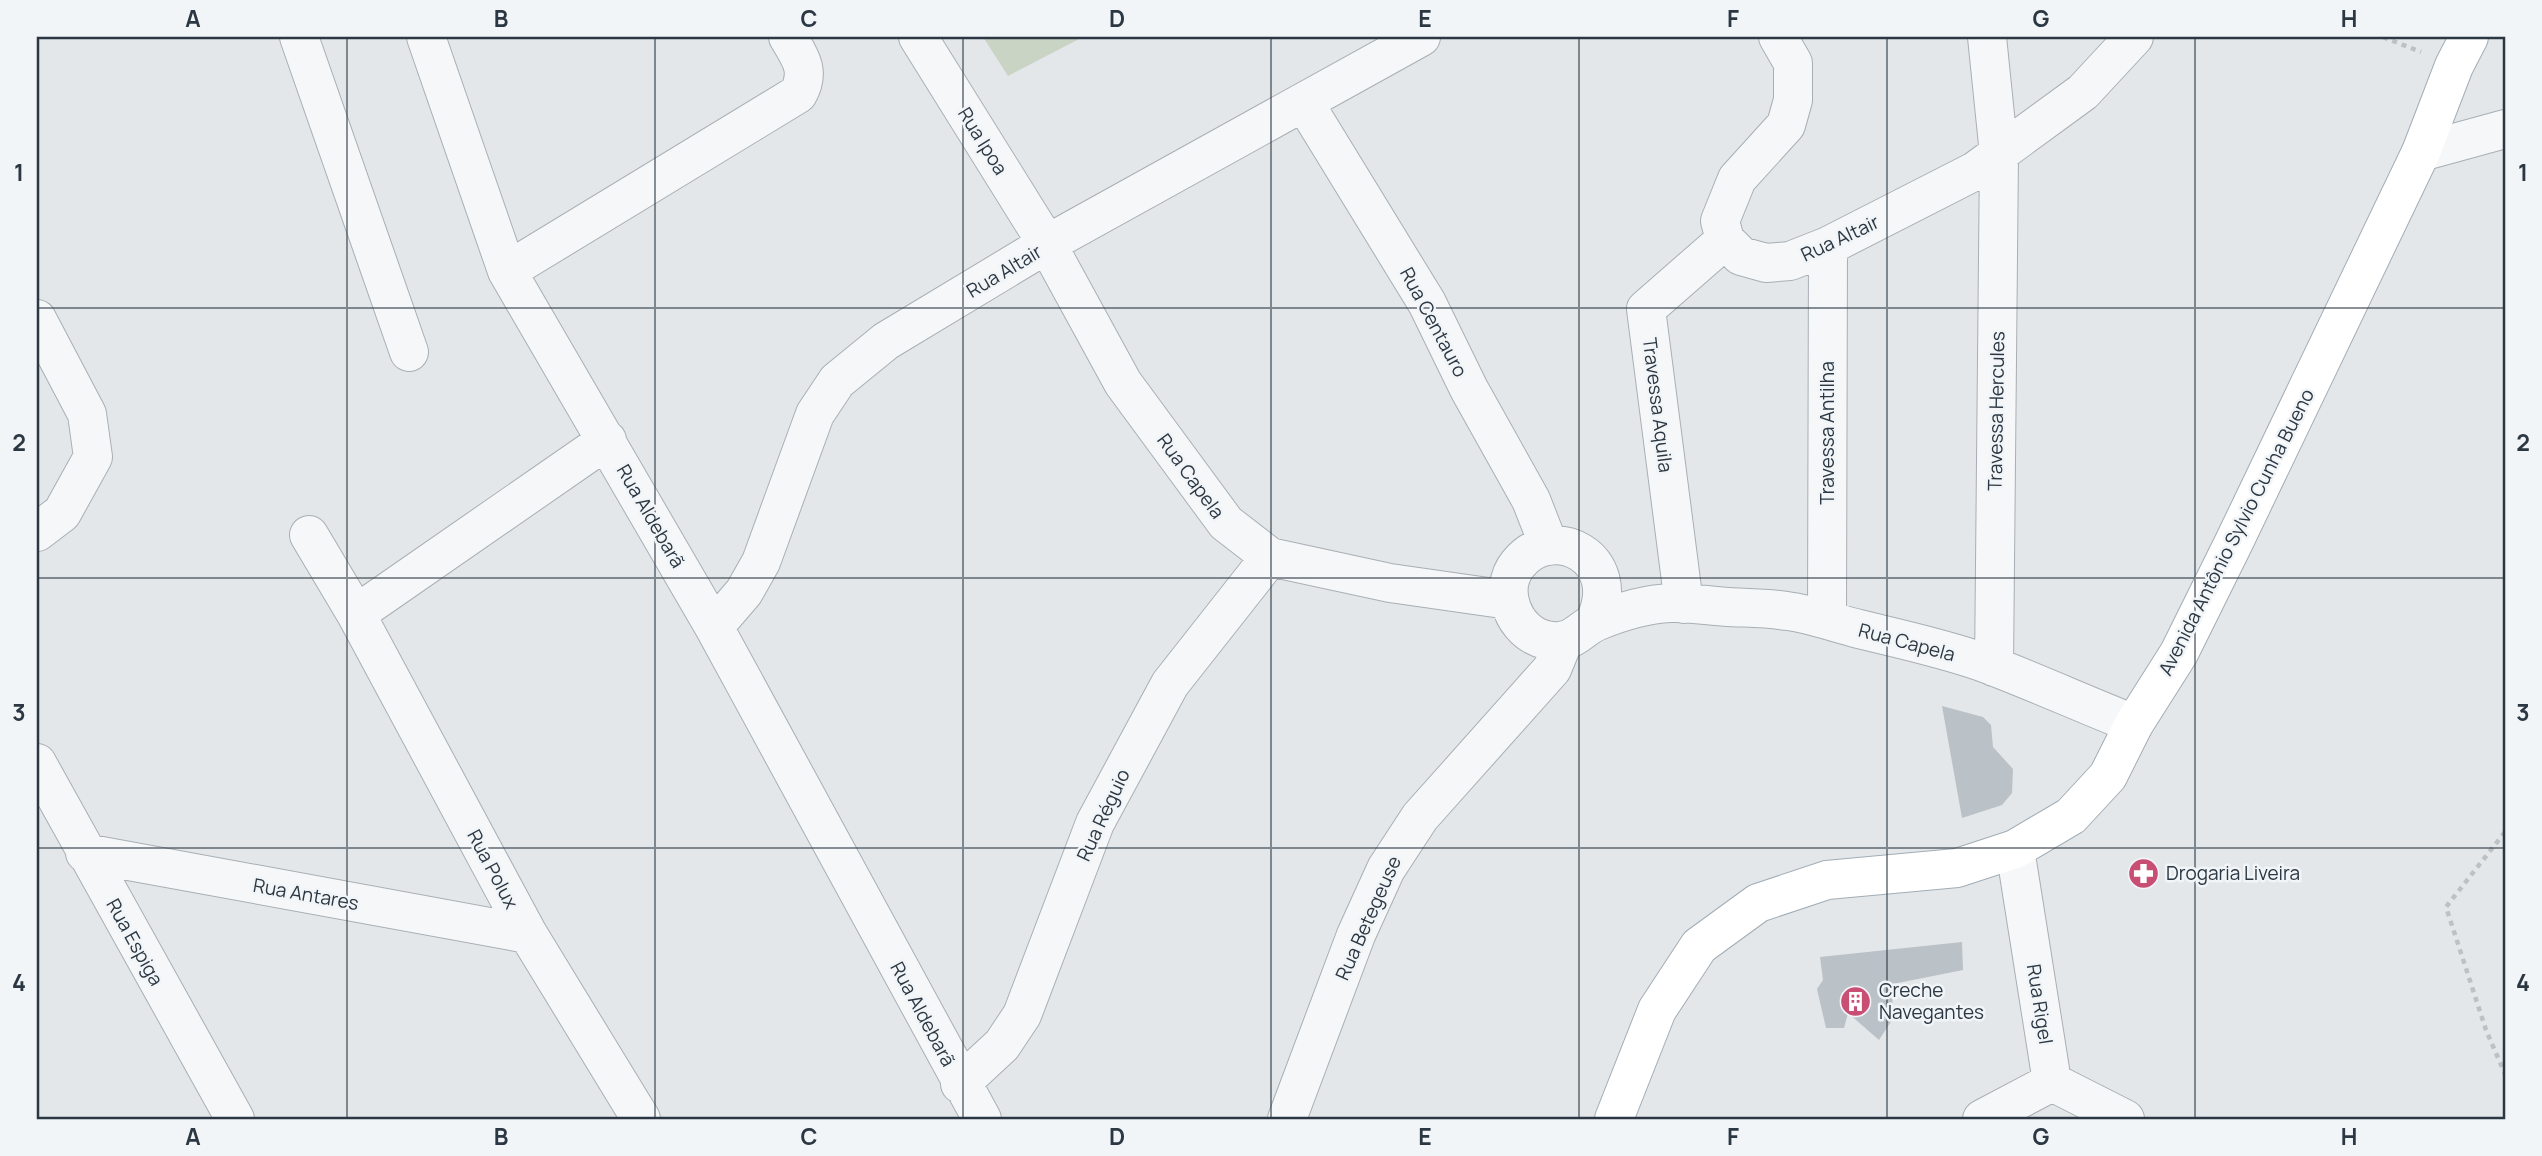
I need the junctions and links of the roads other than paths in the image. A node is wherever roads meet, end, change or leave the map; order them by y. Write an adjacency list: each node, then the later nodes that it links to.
1 (299, 37): 19 (street)
2 (426, 37): 17 (street, Rua Aldebarã)
3 (788, 37): 17 (street)
4 (918, 37): 15 (street, Rua Ipoa)
5 (1421, 37): 10 (street, Rua Altair)
6 (1778, 37): 14 (street)
7 (1987, 37): 13 (street, Travessa Hercules)
8 (2134, 37): 13 (street, Rua Altair)
9 (2469, 37): 12 (main road, Avenida Antônio Sylvio Cunha Bueno)
10 (1305, 104): 15 (street, Rua Altair); 23 (street, Rua Centauro)
11 (2505, 129): 12 (street)
12 (2421, 152): 33 (main road, Avenida Antônio Sylvio Cunha Bueno)
13 (1999, 154): 16 (street, Rua Altair); 32 (street, Travessa Hercules)
14 (1724, 240): 16 (street, Rua Altair); 27 (street, Travessa Aquila)
15 (1047, 244): 24 (street, Rua Capela); 30 (street, Rua Altair)
16 (1828, 246): 29 (street, Travessa Antilha)
17 (507, 271): 20 (street, Rua Aldebarã)
18 (37, 318): 21 (street)
19 (409, 352)
20 (607, 440): 28 (street); 30 (street, Rua Aldebarã)
21 (37, 532)
22 (309, 536): 28 (street, Rua Polux)
23 (1549, 546): 25 (street); 26 (street)
24 (1270, 557): 26 (street, Rua Capela); 39 (street, Rua Réguio)
25 (1598, 569): 27 (street, Rua Capela); 31 (street)
26 (1509, 600): 31 (street)
27 (1677, 604): 29 (street, Rua Capela); 31 (street, Rua Capela)
28 (356, 614): 37 (street, Rua Polux)
29 (1827, 621): 32 (street, Rua Capela)
30 (715, 627): 39 (street, Rua Aldebarã)
31 (1579, 631): 44 (street, Rua Betegeuse)
32 (1994, 667): 33 (street, Rua Capela)
33 (2134, 724): 35 (main road, Avenida Antônio Sylvio Cunha Bueno)
34 (37, 763): 36 (street, Rua Espiga)
35 (2015, 849): 38 (street, Rua Rigel); 45 (main road, Avenida Antônio Sylvio Cunha Bueno)
36 (85, 853): 37 (street, Rua Antares); 41 (street, Rua Espiga)
37 (528, 934): 42 (street, Rua Polux)
38 (2052, 1082): 40 (street); 46 (street)
39 (960, 1084): 43 (street, Rua Aldebarã)
40 (2113, 1117)
41 (235, 1119)
42 (641, 1119)
43 (982, 1119)
44 (1287, 1119)
45 (1614, 1119)
46 (1982, 1119)

